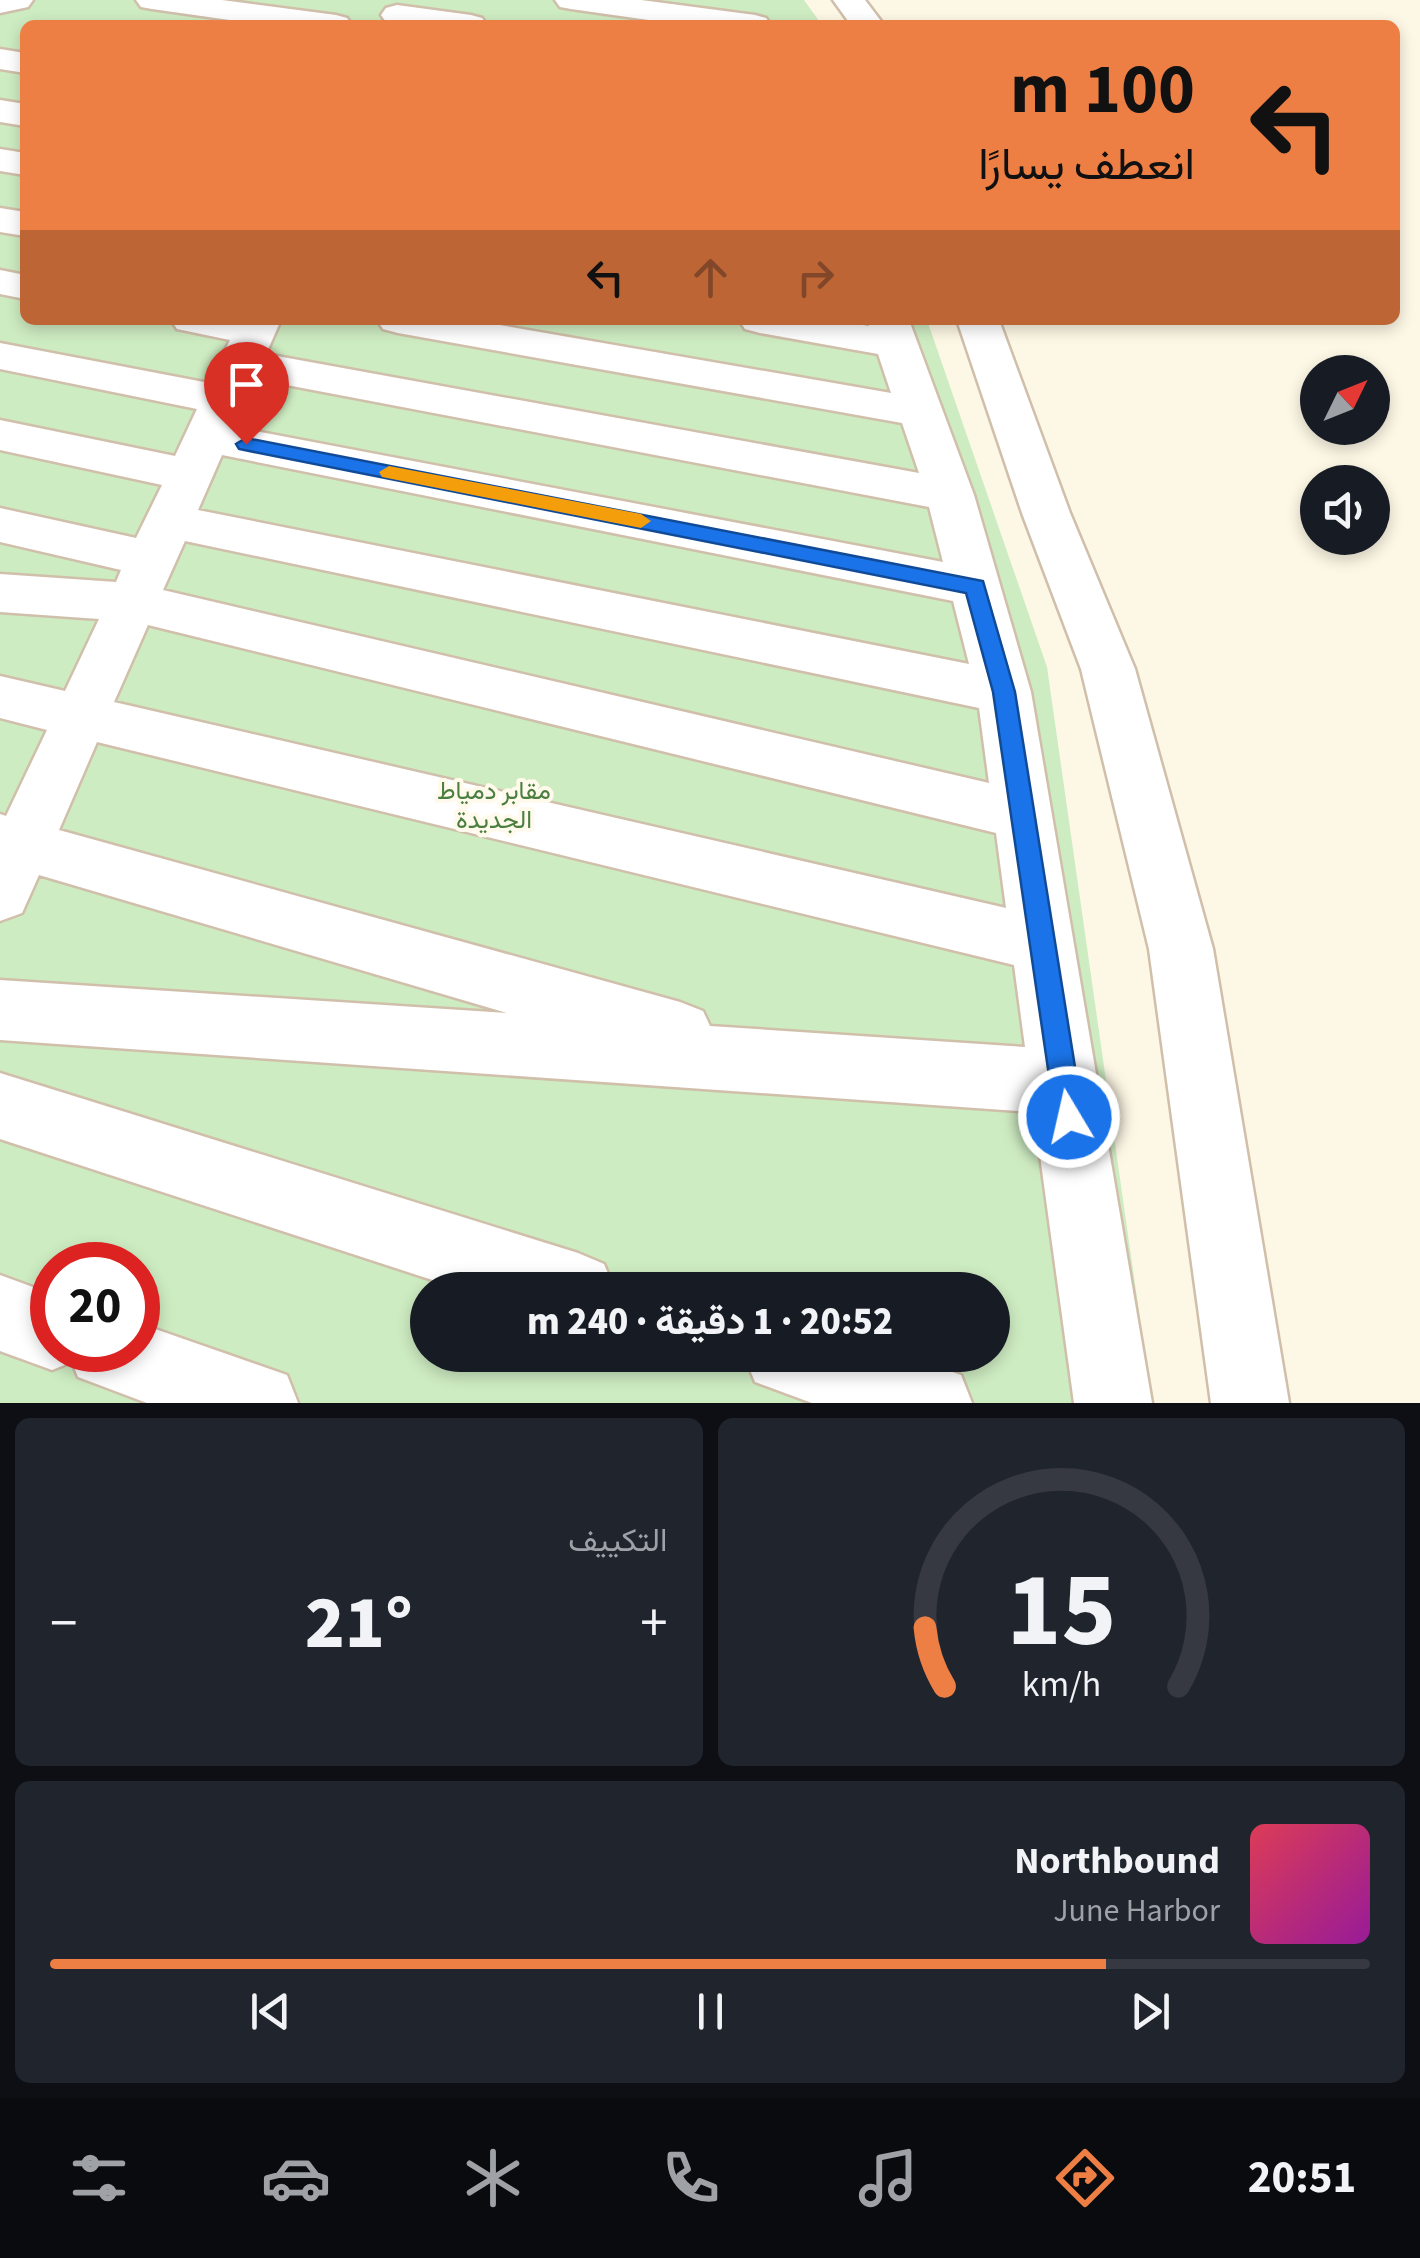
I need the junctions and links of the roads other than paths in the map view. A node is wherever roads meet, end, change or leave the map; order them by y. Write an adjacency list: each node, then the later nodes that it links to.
1 (17, 0): 5 (street)
2 (152, 0): 8 (street)
3 (571, 0): 6 (street)
4 (849, 0): 10 (street)
5 (0, 4)
6 (770, 12)
7 (398, 13): 9 (street)
8 (299, 20)
9 (441, 20)
10 (864, 20)
11 (195, 325): 17 (street)
12 (426, 325): 18 (street)
13 (815, 325): 15 (street)
14 (980, 325): 43 (street)
15 (892, 332): 18 (street)
16 (0, 356): 17 (street)
17 (229, 388): 19 (street); 20 (street); 22 (street); 23 (street)
18 (919, 412): 20 (street)
19 (0, 434)
20 (950, 494): 23 (street)
21 (0, 525): 22 (street)
22 (151, 561): 24 (street); 25 (street); 27 (street); 28 (street)
23 (976, 587): 25 (street)
24 (0, 593)
25 (1004, 692): 28 (street)
26 (0, 697): 27 (street)
27 (77, 718): 29 (street); 30 (street)
28 (1022, 815): 30 (street)
29 (7, 859): 32 (street)
30 (1042, 944): 33 (street)
31 (0, 1010): 32 (street)
32 (787, 1063): 33 (street)
33 (1064, 1082): 42 (street)
34 (0, 1106): 35 (street)
35 (521, 1272)
36 (0, 1314): 37 (street)
37 (30, 1324)
38 (160, 1369): 40 (street)
39 (835, 1372): 41 (street)
40 (258, 1403)
41 (933, 1403)
42 (1113, 1403)
43 (1250, 1403)

